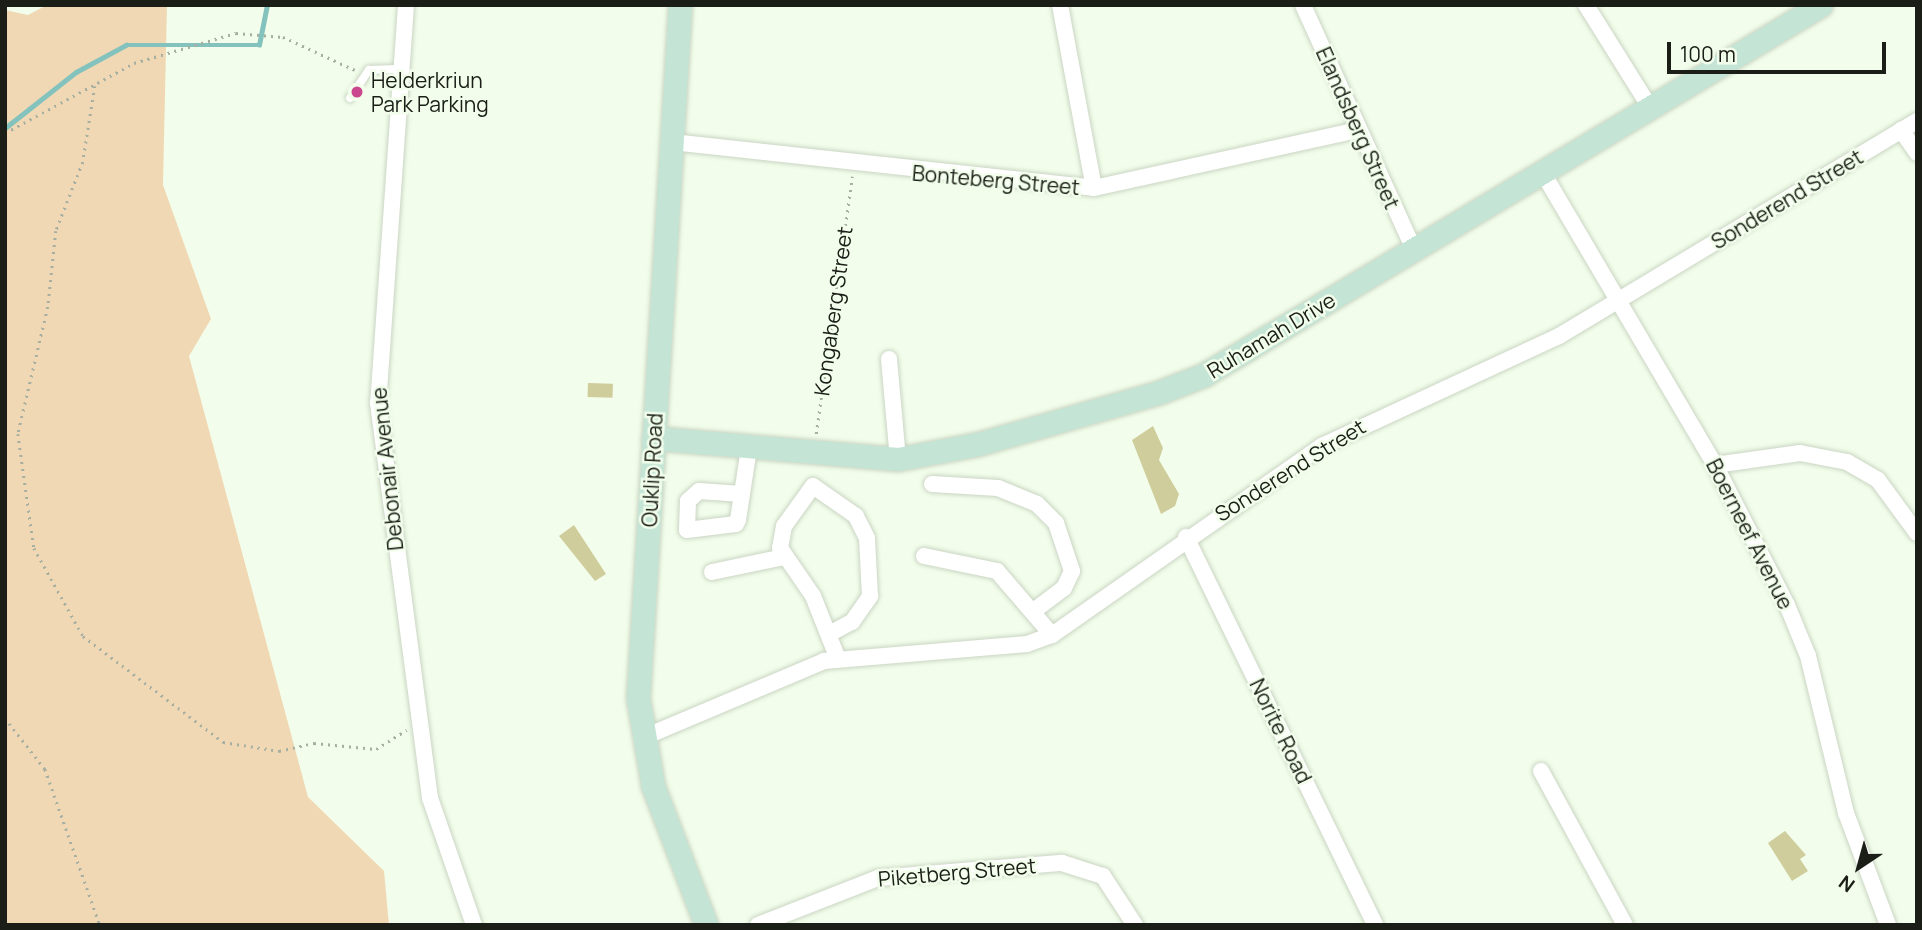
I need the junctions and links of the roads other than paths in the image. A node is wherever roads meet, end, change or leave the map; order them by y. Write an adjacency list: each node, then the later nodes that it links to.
1 (406, 5): 7 (street, Debonair Avenue)
2 (680, 5): 13 (street, Ouklip Road)
3 (1060, 5): 16 (street)
4 (1303, 5): 11 (street, Elandsberg Street)
5 (1586, 5): 9 (street)
6 (1821, 5): 9 (street, Ruhamah Drive)
7 (403, 69): 8 (lane); 37 (street, Debonair Avenue)
8 (350, 99)
9 (1651, 109): 15 (street, Ruhamah Drive)
10 (1917, 121): 12 (street, Sonderend Street)
11 (1357, 130): 16 (street, Bonteberg Street); 17 (street, Elandsberg Street)
12 (1901, 130): 14 (street); 18 (street, Sonderend Street)
13 (672, 142): 16 (street, Bonteberg Street); 20 (street, Ouklip Road)
14 (1917, 153)
15 (1543, 173): 17 (street, Ruhamah Drive); 18 (street, Boerneef Avenue)
16 (1094, 188)
17 (1414, 250): 22 (street, Ruhamah Drive)
18 (1617, 301): 23 (street, Boerneef Avenue); 27 (street, Sonderend Street)
19 (889, 359): 22 (street)
20 (653, 438): 21 (street, Ruhamah Drive); 35 (street, Ouklip Road)
21 (749, 448): 22 (street, Ruhamah Drive); 25 (street)
22 (898, 459)
23 (1715, 465): 26 (street); 43 (street, Boerneef Avenue)
24 (932, 484): 31 (street)
25 (742, 494)
26 (1917, 533)
27 (1186, 537): 33 (street, Sonderend Street); 41 (street, Norite Road)
28 (924, 556): 31 (street)
29 (785, 557): 30 (street); 32 (street); 32 (street)
30 (712, 572)
31 (1034, 611): 33 (street)
32 (829, 634): 34 (street)
33 (1052, 635): 34 (street, Sonderend Street)
34 (838, 659): 35 (street, Sonderend Street)
35 (642, 738): 38 (street, Ouklip Road)
36 (1541, 771): 42 (street)
37 (474, 925)
38 (706, 925)
39 (758, 925): 40 (street, Piketberg Street)
40 (1135, 925)
41 (1375, 925)
42 (1625, 925)
43 (1888, 925)

